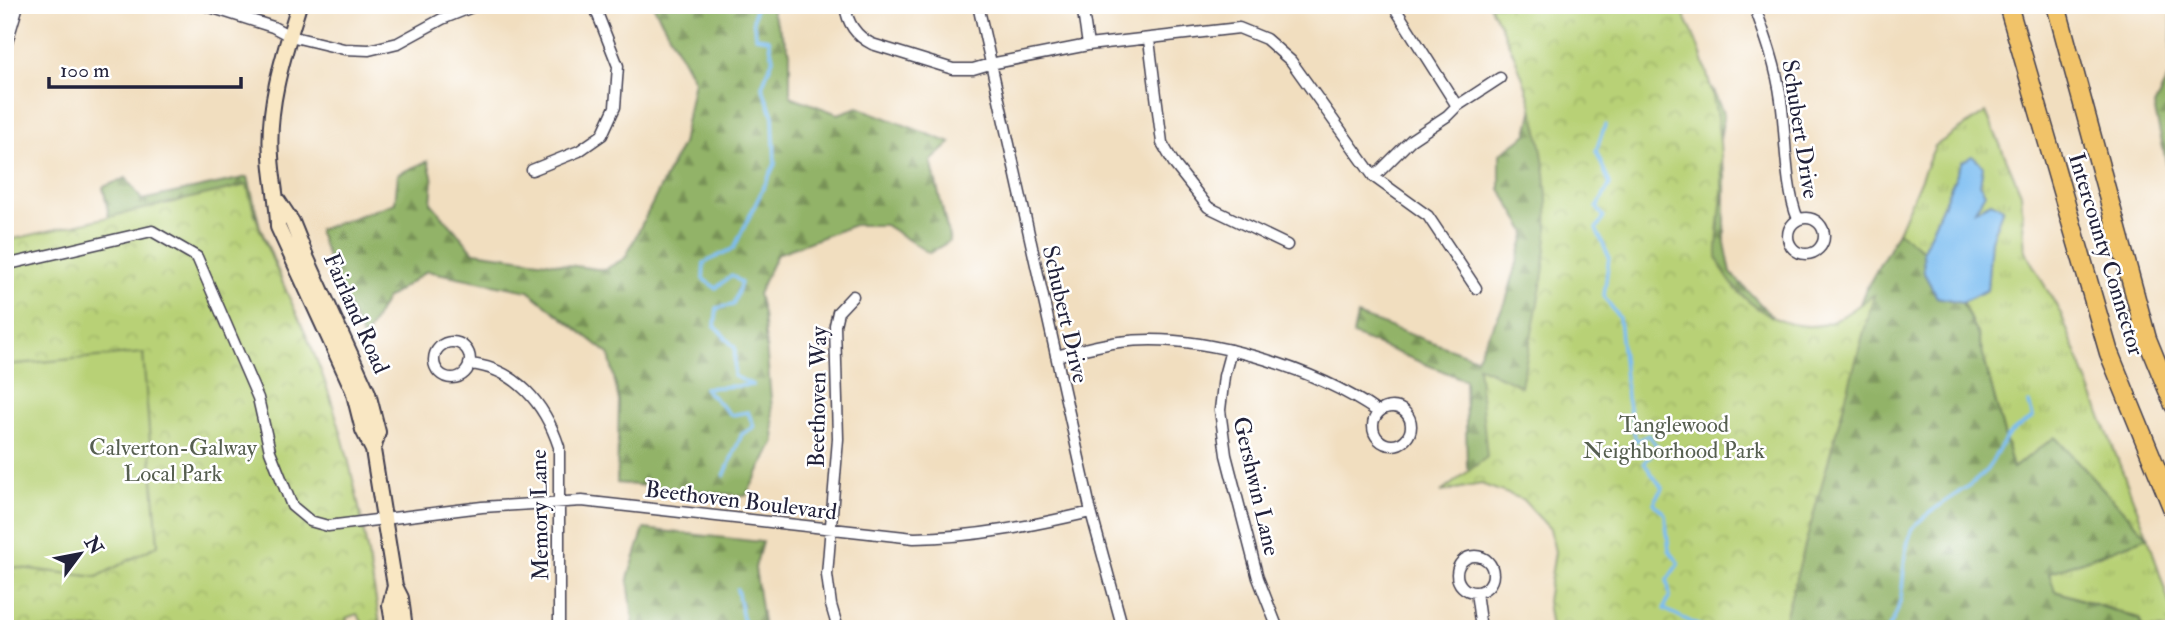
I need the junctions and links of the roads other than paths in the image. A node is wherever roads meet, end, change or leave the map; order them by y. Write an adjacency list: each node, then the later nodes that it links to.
1 (18, 5): 16 (street)
2 (204, 5): 13 (street)
3 (299, 5): 13 (main road, Fairland Road)
4 (477, 5): 13 (street)
5 (594, 5): 20 (street)
6 (845, 5): 17 (street)
7 (978, 5): 17 (street, Schubert Drive)
8 (1082, 5): 15 (street)
9 (1393, 5): 19 (street)
10 (1754, 5): 22 (street, Schubert Drive)
11 (2008, 5): 34 (highway, Intercounty Connector)
12 (2056, 5): 30 (highway, Intercounty Connector)
13 (290, 36): 35 (main road, Fairland Road)
14 (1149, 40): 15 (street); 21 (street); 23 (street)
15 (1088, 45): 17 (street)
16 (5, 49)
17 (990, 64): 28 (street, Schubert Drive)
18 (1500, 78): 19 (street)
19 (1457, 106): 21 (street)
20 (532, 170)
21 (1374, 177): 25 (street)
22 (1798, 219)
23 (1287, 245)
24 (5, 265): 35 (street, Beethoven Boulevard)
25 (1476, 288)
26 (853, 296): 36 (street, Beethoven Way)
27 (1231, 349): 28 (street); 31 (street); 44 (street, Gershwin Lane)
28 (1056, 356): 33 (street, Schubert Drive)
29 (469, 364): 32 (street, Memory Lane)
30 (2174, 405)
31 (1378, 412)
32 (560, 502): 35 (street, Beethoven Boulevard); 36 (street, Beethoven Boulevard); 41 (street, Memory Lane)
33 (1091, 512): 36 (street, Beethoven Boulevard); 43 (street, Schubert Drive)
34 (2174, 512)
35 (385, 520): 37 (main road, Fairland Road)
36 (830, 531): 42 (street, Beethoven Way)
37 (395, 586): 39 (main road, Fairland Road); 40 (main road, Fairland Road)
38 (1476, 592): 45 (street)
39 (394, 629)
40 (405, 629)
41 (559, 629)
42 (838, 629)
43 (1123, 629)
44 (1278, 629)
45 (1481, 629)

